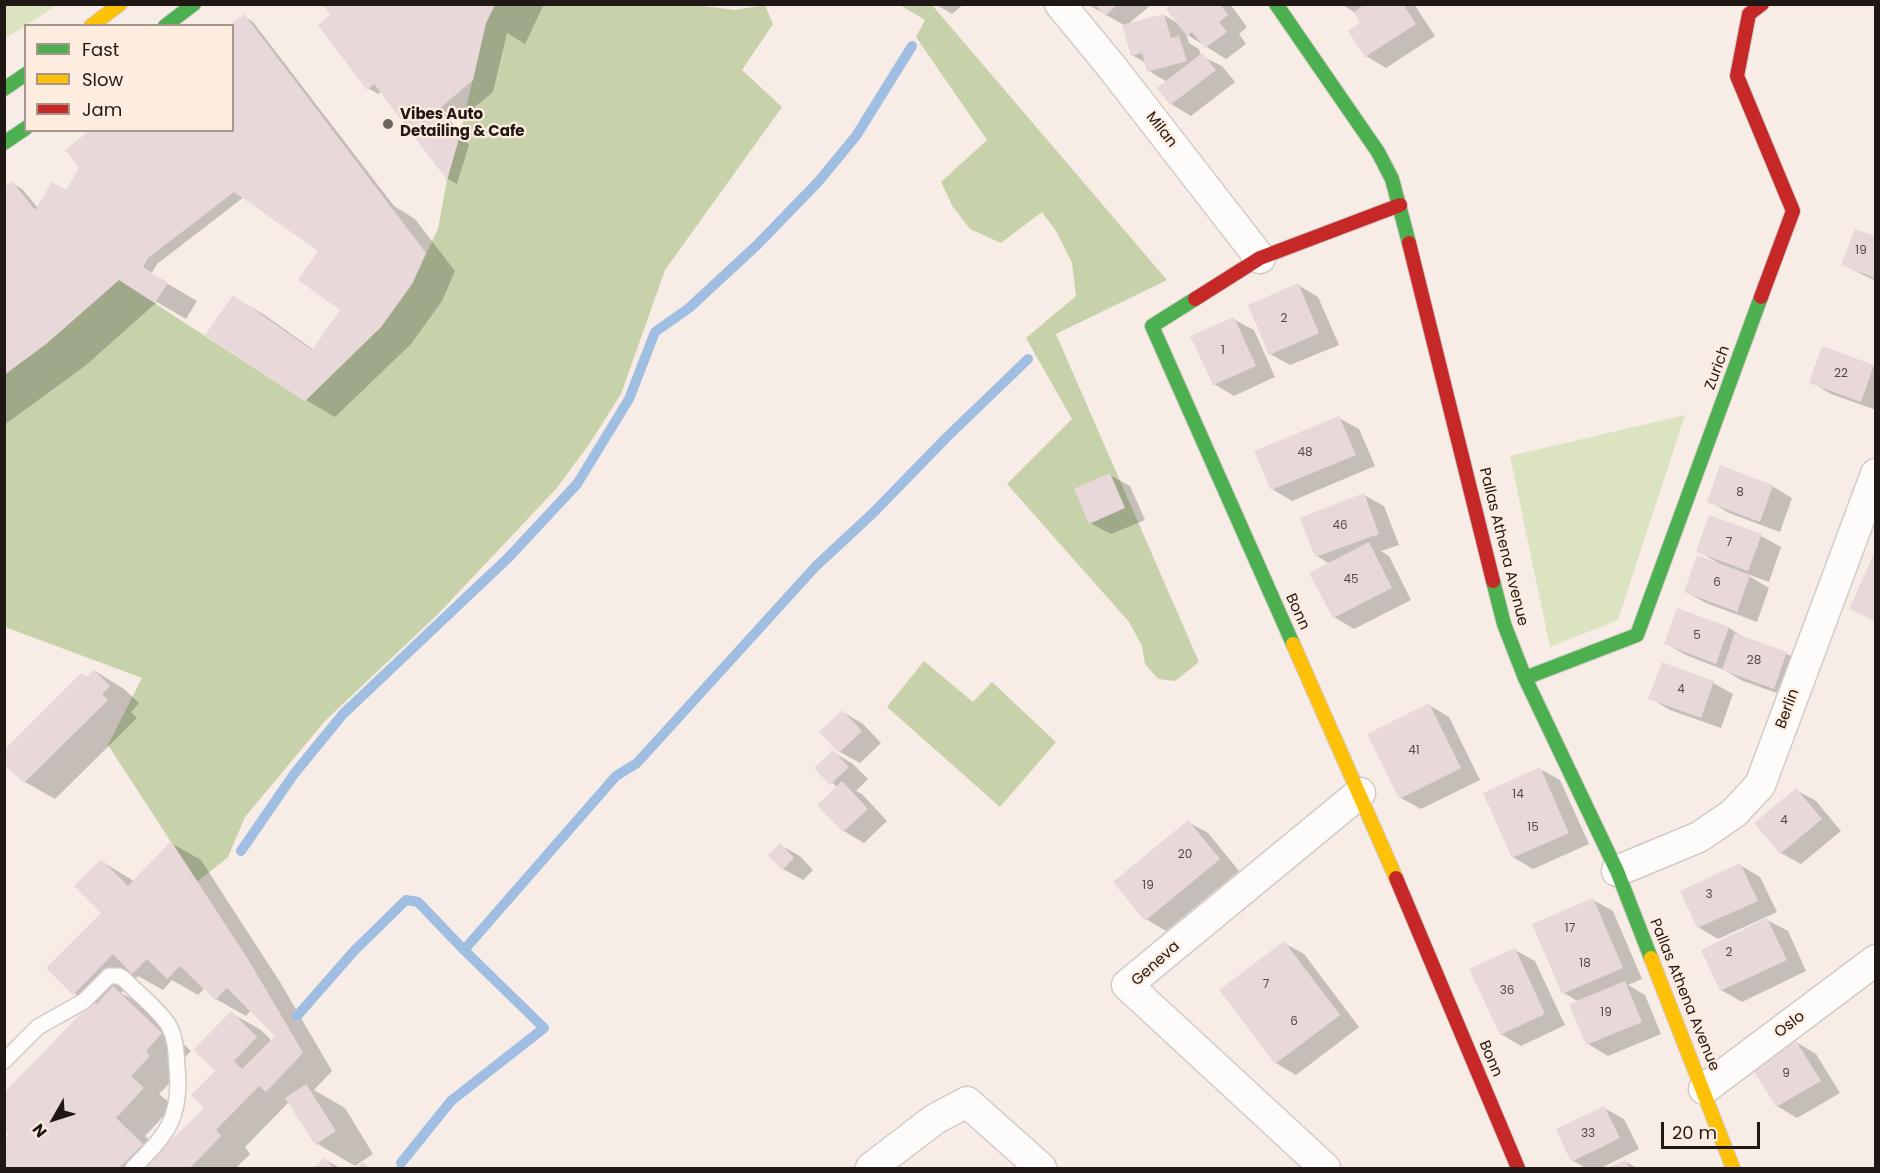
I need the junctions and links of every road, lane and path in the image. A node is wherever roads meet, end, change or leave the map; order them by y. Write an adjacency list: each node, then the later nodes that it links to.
1 (120, 4): 6 (main road)
2 (194, 4): 7 (main road)
3 (1060, 4): 13 (street, Milan)
4 (1276, 4): 12 (main road, Pallas Athena Avenue)
5 (1762, 4): 15 (main road, Zurich)
6 (94, 24)
7 (168, 24)
8 (24, 75): 9 (main road)
9 (5, 88)
10 (24, 129): 11 (main road)
11 (4, 143)
12 (1400, 205): 13 (main road, Bonn); 15 (main road, Pallas Athena Avenue)
13 (1260, 258): 16 (main road, Bonn)
14 (1875, 474): 17 (street, Berlin)
15 (1525, 678): 17 (main road, Pallas Athena Avenue)
16 (1360, 793): 24 (street, Geneva); 25 (main road, Bonn)
17 (1617, 871): 20 (main road, Pallas Athena Avenue)
18 (1875, 960): 20 (street, Oslo)
19 (4, 1061): 21 (lane)
20 (1704, 1089): 26 (main road, Pallas Athena Avenue)
21 (133, 1168)
22 (871, 1168): 23 (street)
23 (1041, 1168)
24 (1325, 1168)
25 (1518, 1168)
26 (1733, 1168)

